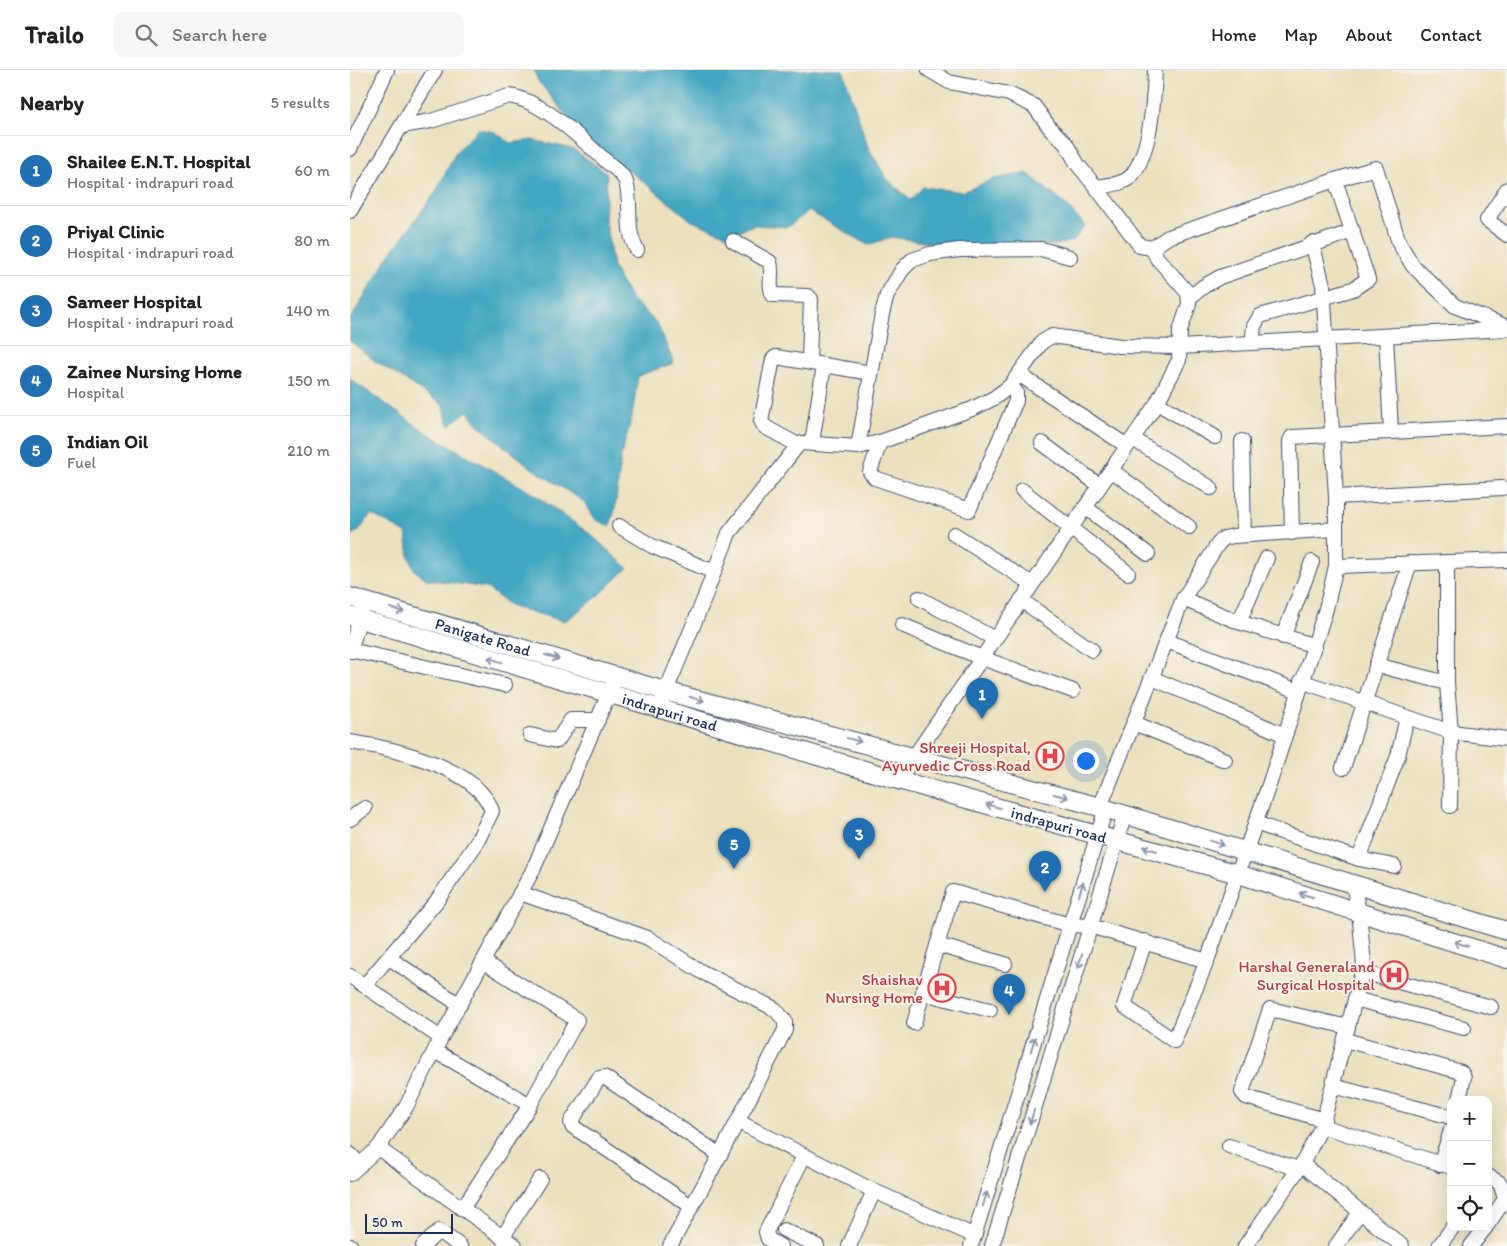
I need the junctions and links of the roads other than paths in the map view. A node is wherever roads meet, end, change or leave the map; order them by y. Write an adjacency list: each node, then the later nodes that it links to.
1 (387, 70): 6 (street)
2 (435, 70): 5 (street)
3 (929, 70): 8 (street)
4 (1155, 70): 8 (street)
5 (402, 126): 10 (street); 16 (street)
6 (350, 149)
7 (1335, 180): 11 (street); 15 (street); 20 (street)
8 (1096, 187): 15 (street)
9 (1507, 189): 12 (street)
10 (350, 211)
11 (1353, 230): 14 (street); 18 (street)
12 (1507, 235)
13 (734, 241): 25 (street)
14 (1312, 243): 18 (street); 19 (street)
15 (1152, 248): 19 (street)
16 (637, 250)
17 (1070, 257): 27 (street)
18 (1323, 296): 22 (street); 23 (street)
19 (1189, 298): 24 (street)
20 (1507, 328): 21 (street)
21 (1386, 336): 22 (street); 32 (street)
22 (1326, 339): 23 (street); 33 (street)
23 (1252, 342): 24 (street)
24 (1180, 346): 28 (street); 30 (street)
25 (809, 362): 26 (street); 40 (street)
26 (824, 365): 27 (street); 39 (street)
27 (871, 373): 41 (street)
28 (1020, 375): 29 (street); 37 (street)
29 (1010, 386): 36 (street); 36 (street)
30 (1157, 403): 34 (street); 37 (street)
31 (1507, 426): 32 (street)
32 (1391, 432): 33 (street)
33 (1332, 435): 47 (street); 53 (street)
34 (1214, 438)
35 (1242, 441): 55 (street)
36 (880, 442): 41 (street)
37 (1130, 442): 42 (street); 44 (street)
38 (1042, 443): 43 (street)
39 (812, 444): 40 (street); 41 (street)
40 (798, 445): 63 (street)
41 (858, 447)
42 (1111, 470): 43 (street); 51 (street)
43 (1100, 486): 48 (street)
44 (1211, 488)
45 (1502, 488): 47 (street)
46 (1022, 490): 50 (street)
47 (1336, 497): 52 (street)
48 (1085, 507): 50 (street); 56 (street)
49 (619, 526): 63 (street)
50 (1071, 527): 64 (street); 65 (street)
51 (1190, 527)
52 (1336, 529): 53 (street); 62 (street)
53 (1292, 532): 55 (street)
54 (954, 534): 65 (street)
55 (1244, 535): 68 (street)
56 (1148, 554)
57 (1268, 558): 71 (street)
58 (1507, 560): 60 (street)
59 (1312, 562): 73 (street)
60 (1447, 562): 61 (street); 83 (street)
61 (1410, 563): 62 (street); 80 (street)
62 (1336, 566): 76 (street)
63 (714, 572): 86 (street)
64 (1128, 573)
65 (1032, 584): 69 (street)
66 (919, 598): 74 (street)
67 (358, 599): 70 (street); 81 (main road, Panigate Road, one-way to 81)
68 (1183, 599): 71 (street); 75 (street)
69 (1021, 600): 74 (street); 78 (street)
70 (354, 618): 77 (street); 88 (main road, Panigate Road, one-way to 70)
71 (1239, 622): 73 (street)
72 (902, 625): 79 (street)
73 (1283, 637): 76 (street)
74 (995, 639): 79 (street)
75 (1167, 642): 82 (street); 85 (street)
76 (1315, 646): 85 (street)
77 (350, 650): 84 (street)
78 (1092, 650)
79 (982, 658): 87 (street); 99 (street)
80 (1376, 665): 83 (street); 89 (street)
81 (616, 676): 86 (main road, indrapuri road); 88 (street)
82 (1152, 678): 93 (street); 96 (street)
83 (1447, 683): 94 (street)
84 (505, 685)
85 (1299, 686): 89 (street); 96 (street)
86 (665, 690): 90 (street); 99 (main road, indrapuri road, one-way to 99)
87 (1073, 691)
88 (609, 694): 90 (main road, indrapuri road); 92 (street)
89 (1365, 703): 91 (street); 101 (street)
90 (659, 708): 102 (main road, indrapuri road)
91 (1407, 717): 94 (street); 112 (street)
92 (598, 720): 95 (street); 116 (street)
93 (1134, 723): 100 (street); 104 (street)
94 (1452, 732): 97 (street); 103 (street)
95 (530, 734)
96 (1285, 735): 108 (street)
97 (1507, 739)
98 (350, 742): 123 (street)
99 (916, 756): 102 (street); 104 (main road, indrapuri road, one-way to 104)
100 (1225, 760)
101 (1343, 768)
102 (898, 780): 109 (main road, indrapuri road, one-way to 102)
103 (1450, 806)
104 (1103, 807): 106 (main road, indrapuri road); 109 (street)
105 (365, 808): 107 (street)
106 (1125, 814): 110 (street); 111 (main road, indrapuri road, one-way to 111)
107 (350, 819)
108 (1255, 823): 111 (street); 112 (street)
109 (1098, 835): 110 (main road, indrapuri road); 118 (street, one-way to 109)
110 (1117, 840): 114 (main road, indrapuri road, one-way to 110); 119 (street)
111 (1245, 852): 114 (street); 115 (main road, indrapuri road)
112 (1359, 859): 113 (street)
113 (1394, 866)
114 (1238, 874): 117 (main road, indrapuri road, one-way to 114); 125 (street)
115 (1353, 885): 117 (street); 120 (main road, indrapuri road)
116 (520, 893): 126 (street); 145 (street)
117 (1359, 911): 124 (main road, indrapuri road, one-way to 117); 128 (street)
118 (1070, 925): 119 (street); 122 (street); 167 (street, one-way to 118)
119 (1090, 926): 121 (street); 175 (street, one-way to 175)
120 (1507, 931)
121 (1145, 941): 125 (street); 125 (street)
122 (938, 945): 127 (street); 131 (street)
123 (389, 958): 130 (street); 133 (street)
124 (1507, 959)
125 (1207, 961)
126 (484, 962): 133 (street); 143 (street)
127 (1005, 964)
128 (1362, 972): 132 (street); 134 (street)
129 (350, 976): 130 (street)
130 (364, 985): 139 (street)
131 (923, 993): 135 (street); 136 (street)
132 (1355, 1000): 137 (street); 138 (street)
133 (460, 1005): 139 (street)
134 (1491, 1008)
135 (990, 1010)
136 (914, 1023)
137 (1464, 1028)
138 (1346, 1034): 141 (street); 142 (street); 146 (street)
139 (441, 1038): 140 (street)
140 (435, 1051): 143 (street); 149 (street)
141 (1333, 1086): 144 (street); 146 (street)
142 (1459, 1096)
143 (530, 1105): 160 (street)
144 (1447, 1117)
145 (739, 1122): 151 (street); 152 (street)
146 (1323, 1123): 153 (street); 154 (street)
147 (1449, 1141): 153 (street)
148 (1229, 1146): 154 (street)
149 (378, 1148): 155 (street); 160 (street)
150 (350, 1154): 155 (street)
151 (720, 1155): 159 (street); 159 (street)
152 (804, 1156): 158 (street); 172 (street)
153 (1446, 1166)
154 (1300, 1167): 161 (street); 176 (street)
155 (355, 1169)
156 (540, 1178): 166 (street)
157 (1492, 1178): 162 (street)
158 (874, 1191): 167 (street); 174 (street)
159 (691, 1206): 171 (street)
160 (462, 1208): 166 (street)
161 (1360, 1212): 177 (street); 178 (street)
162 (1492, 1218)
163 (784, 1230): 173 (street)
164 (1450, 1231): 179 (street)
165 (1483, 1231): 180 (street)
166 (502, 1238): 170 (street)
167 (973, 1241)
168 (423, 1246): 169 (street)
169 (460, 1246)
170 (515, 1246)
171 (670, 1246)
172 (780, 1246)
173 (817, 1246)
174 (849, 1246)
175 (992, 1246)
176 (1245, 1246)
177 (1336, 1246)
178 (1402, 1246)
179 (1439, 1246)
180 (1472, 1246)

